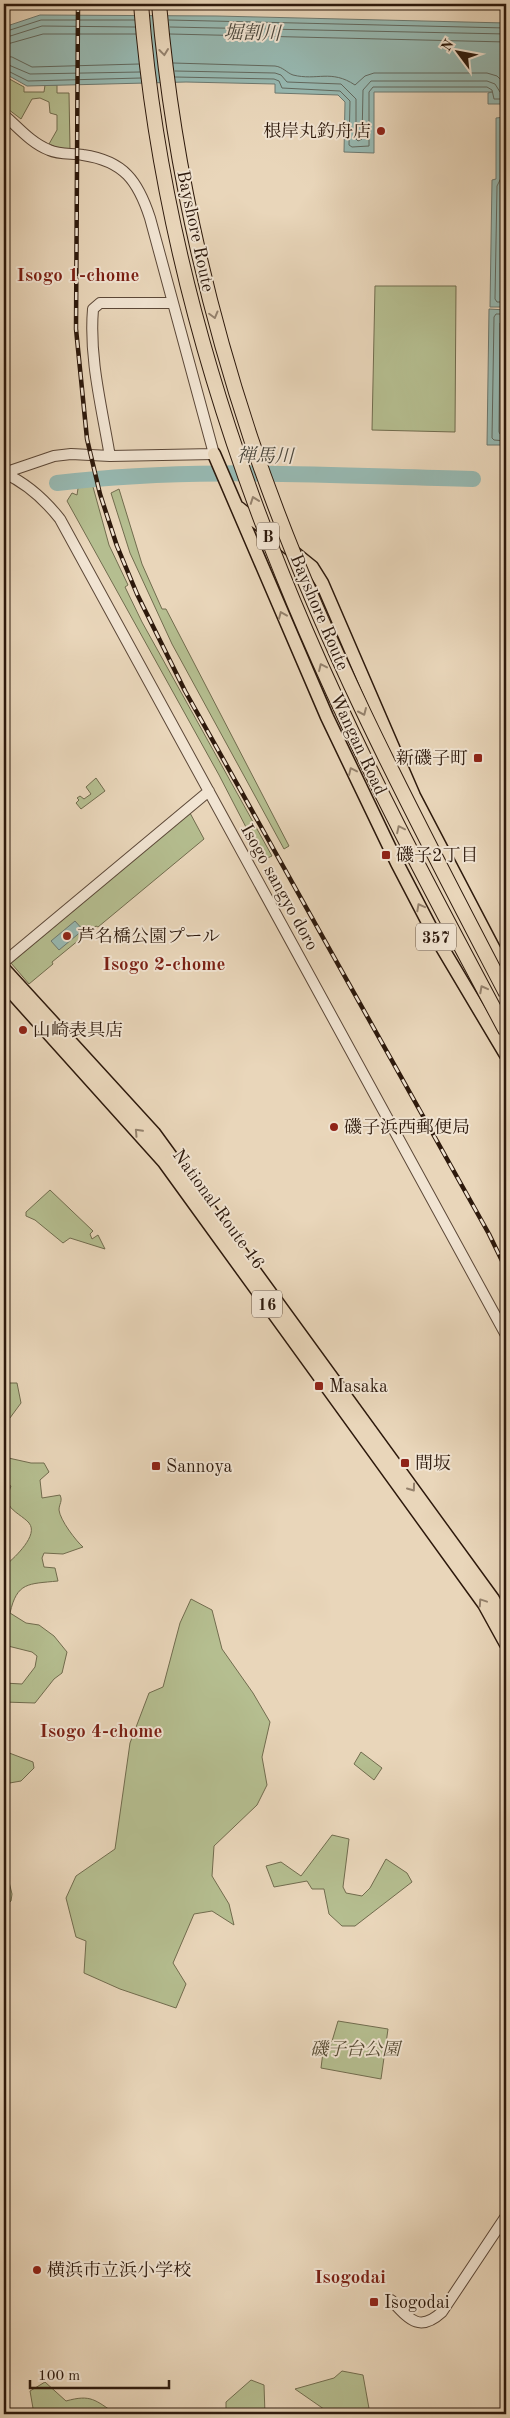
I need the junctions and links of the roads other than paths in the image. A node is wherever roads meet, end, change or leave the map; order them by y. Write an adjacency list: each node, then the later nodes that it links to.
1 (141, 4): 20 (highway, Bayshore Route / B, one-way to 1, bridge)
2 (159, 4): 18 (highway, Bayshore Route / B, one-way to 18, bridge)
3 (4, 115): 4 (street)
4 (172, 303): 5 (street); 8 (street)
5 (109, 451): 6 (street); 7 (street)
6 (83, 454): 7 (street); 9 (street)
7 (137, 454): 8 (street)
8 (214, 454): 10 (highway, Wangan Road / 357)
9 (4, 473): 13 (street, Isogo sangyo doro)
10 (235, 505): 11 (highway, Wangan Road / 357); 12 (highway, Wangan Road / 357, one-way to 10)
11 (343, 636): 12 (highway, Wangan Road / 357); 16 (highway, Wangan Road / 357)
12 (302, 660): 22 (highway, Wangan Road / 357, one-way to 12)
13 (209, 791): 14 (street); 23 (street, Isogo sangyo doro)
14 (4, 962)
15 (4, 969): 24 (highway, National Route 16 / 16, one-way to 24)
16 (506, 972)
17 (4, 984): 25 (highway, National Route 16 / 16, one-way to 17)
18 (506, 993)
19 (490, 1012): 21 (highway)
20 (506, 1032)
21 (506, 1050)
22 (506, 1055)
23 (506, 1335)
24 (506, 1624)
25 (506, 1644)
26 (506, 2216): 27 (street)
27 (391, 2300)

